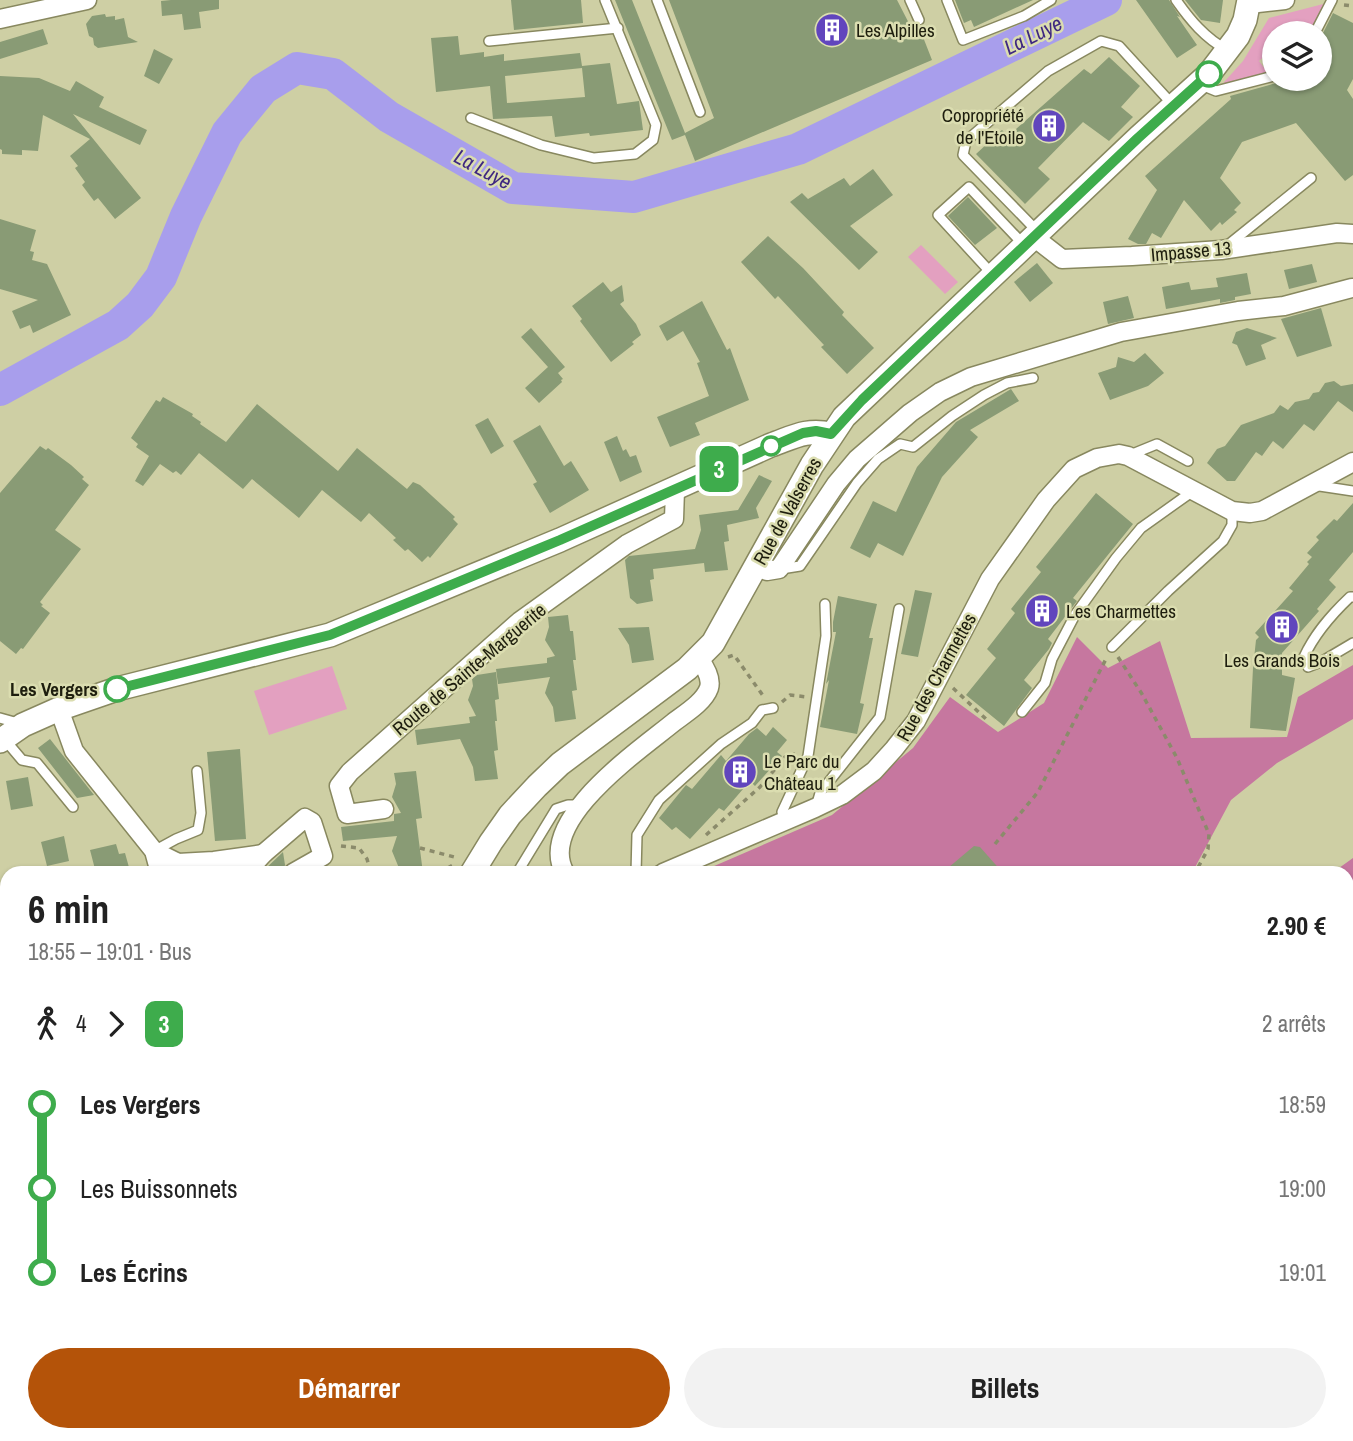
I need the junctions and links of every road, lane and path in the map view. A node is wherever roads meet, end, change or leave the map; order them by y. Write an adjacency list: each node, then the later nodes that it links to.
1 (87, 0): 11 (street)
2 (605, 0): 14 (lane)
3 (657, 0): 20 (lane)
4 (910, 0): 12 (lane)
5 (947, 0): 6 (lane)
6 (1051, 0)
7 (1176, 0): 16 (lane)
8 (1285, 0): 10 (street)
9 (1332, 0): 13 (lane)
10 (1249, 2): 16 (street, Rue de Valserres)
11 (0, 19)
12 (919, 20)
13 (1321, 21)
14 (618, 28): 15 (lane); 21 (lane)
15 (489, 41)
16 (1228, 51): 18 (street, Rue de Valserres)
17 (1262, 79): 18 (lane)
18 (1199, 84): 19 (street, Rue de Valserres)
19 (1175, 106): 24 (street, Rue de Valserres); 24 (lane)
20 (699, 112)
21 (471, 118)
22 (1311, 178): 25 (lane)
23 (1353, 234): 25 (street, Impasse 13)
24 (1033, 239): 25 (street, Impasse 13); 26 (street, Rue de Valserres); 26 (lane)
25 (1221, 250)
26 (994, 276): 29 (street, Rue de Valserres)
27 (1352, 288): 38 (street)
28 (1033, 378): 38 (lane)
29 (831, 434): 34 (street); 38 (street, Rue de Valserres)
30 (1128, 456): 31 (lane, Rue des Charmettes); 35 (street); 56 (street, Rue des Charmettes)
31 (1188, 461)
32 (1353, 462): 33 (street)
33 (1311, 484): 36 (lane); 37 (street)
34 (675, 490): 48 (street); 57 (street, Route de Sainte-Marguerite)
35 (1193, 491): 37 (street); 49 (lane)
36 (1353, 491)
37 (1232, 510): 43 (lane)
38 (767, 568): 44 (street, Rue de Valserres)
39 (1353, 597): 42 (lane)
40 (825, 604): 58 (lane)
41 (899, 609): 56 (lane)
42 (1353, 643)
43 (1112, 647): 60 (path); 75 (path)
44 (709, 659): 46 (path); 54 (street); 70 (street, Rue de Valserres)
45 (947, 682): 50 (path)
46 (765, 698)
47 (774, 708): 73 (lane)
48 (60, 709): 51 (street); 63 (street)
49 (1022, 712)
50 (987, 720)
51 (8, 730): 55 (lane)
52 (785, 757): 59 (path)
53 (197, 771): 63 (lane)
54 (581, 805): 71 (lane); 72 (street)
55 (73, 807)
56 (815, 808): 58 (street, Rue des Charmettes)
57 (384, 809)
58 (786, 821): 74 (street, Rue des Charmettes)
59 (705, 835)
60 (995, 844)
61 (341, 846): 68 (path)
62 (420, 848): 69 (path)
63 (154, 851): 64 (street); 65 (street)
64 (263, 854): 66 (street); 67 (street)
65 (158, 866)
66 (252, 866)
67 (305, 866)
68 (369, 866)
69 (451, 866)
70 (476, 866)
71 (521, 866)
72 (563, 866)
73 (636, 866)
74 (680, 866)
75 (1199, 866)

